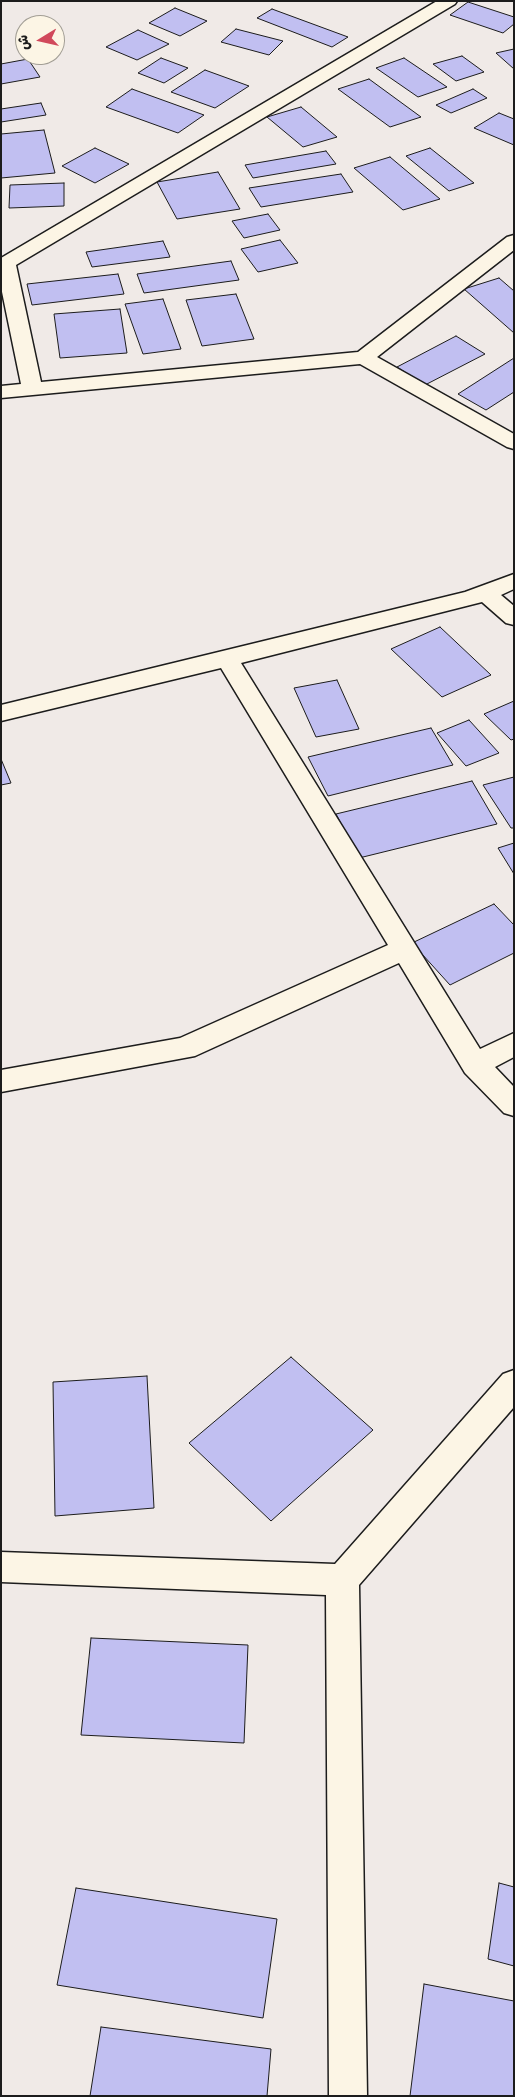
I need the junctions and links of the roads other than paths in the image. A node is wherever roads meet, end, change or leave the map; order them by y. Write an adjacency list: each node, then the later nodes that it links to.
1 (449, 1): 4 (street)
2 (514, 241): 5 (street)
3 (1, 243): 4 (street)
4 (6, 263): 6 (street)
5 (363, 358): 6 (street); 8 (street)
6 (32, 389): 7 (street)
7 (1, 392)
8 (514, 443)
9 (514, 581): 10 (street)
10 (485, 593): 11 (street); 12 (street)
11 (514, 618)
12 (228, 660): 13 (street); 14 (street)
13 (1, 713)
14 (404, 949): 16 (street); 17 (street)
15 (514, 1044): 16 (street)
16 (475, 1065): 18 (street)
17 (1, 1081)
18 (514, 1105)
19 (514, 1384): 21 (street)
20 (1, 1567): 21 (street)
21 (342, 1580): 22 (street)
22 (348, 2096)

